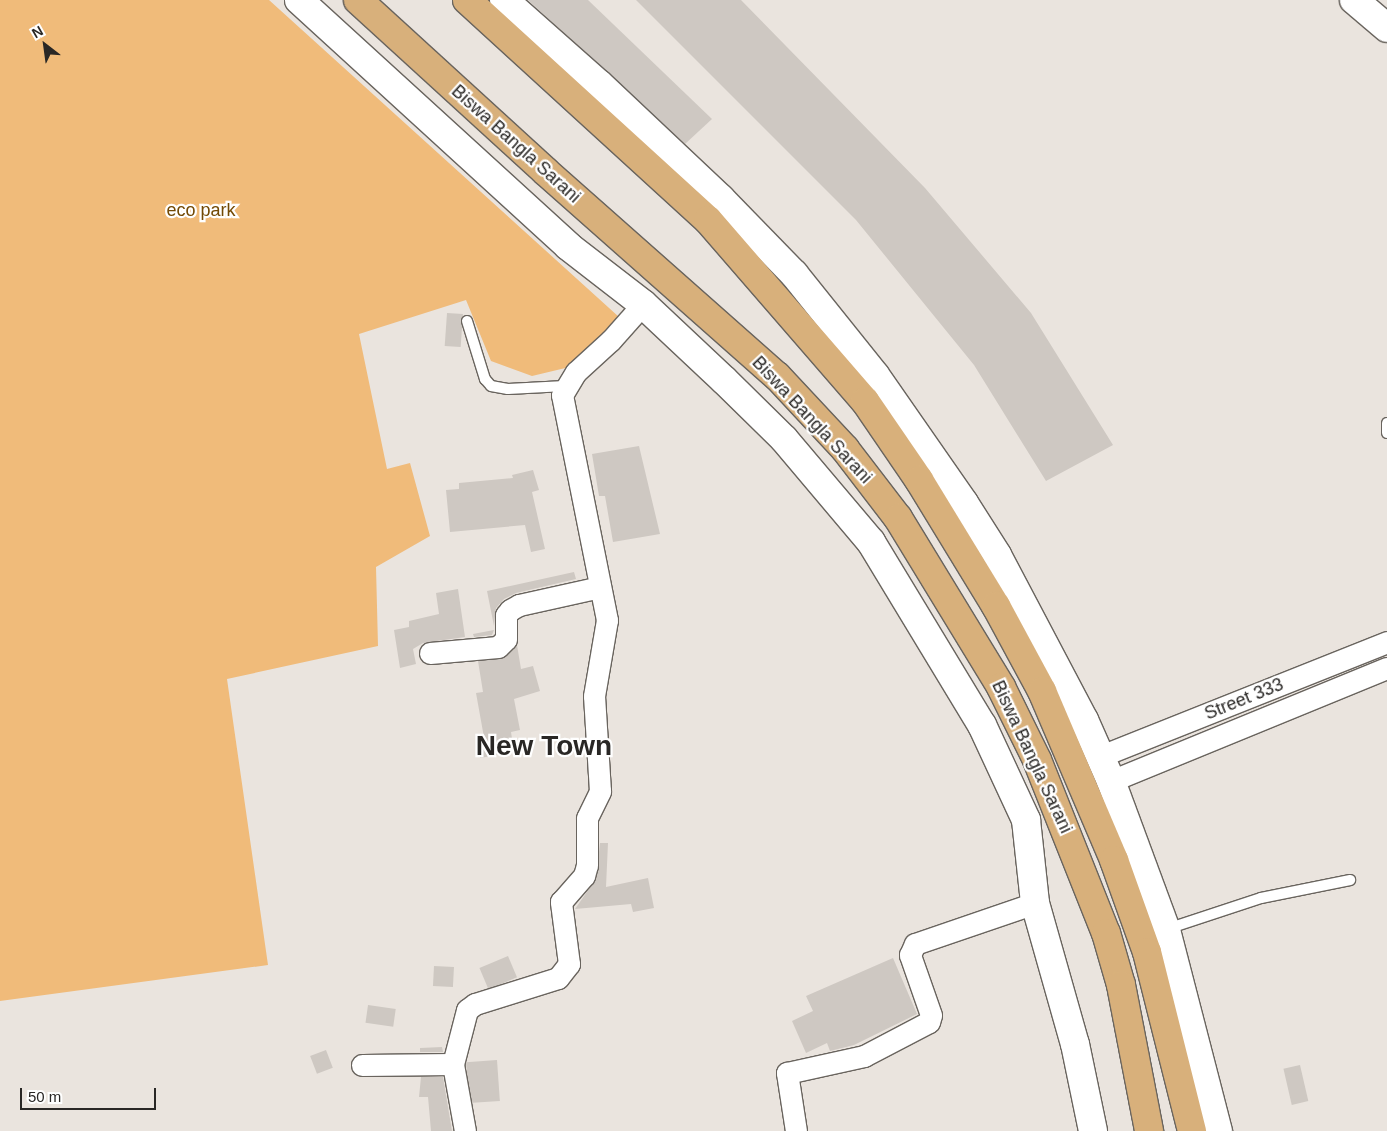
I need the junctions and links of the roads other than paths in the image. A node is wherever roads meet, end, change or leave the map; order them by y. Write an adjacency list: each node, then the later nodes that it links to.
1 (299, 0): 7 (street)
2 (358, 0): 26 (main road, Biswa Bangla Sarani)
3 (467, 0): 27 (main road, Biswa Bangla Sarani)
4 (504, 0): 16 (street)
5 (1354, 0): 6 (street)
6 (1387, 28)
7 (643, 304): 9 (street); 19 (street)
8 (467, 321): 9 (lane)
9 (565, 386): 12 (street)
10 (1387, 423): 11 (lane)
11 (1387, 433)
12 (600, 587): 14 (street); 21 (street)
13 (1387, 642): 16 (street, Street 333)
14 (430, 654)
15 (1387, 668): 17 (street, Street 333)
16 (1101, 756): 17 (street)
17 (1111, 781): 20 (street)
18 (1350, 880): 20 (lane)
19 (1035, 903): 24 (street); 25 (street)
20 (1166, 930): 28 (street)
21 (452, 1064): 22 (street); 23 (street)
22 (362, 1065)
23 (465, 1131)
24 (796, 1131)
25 (1094, 1131)
26 (1149, 1131)
27 (1192, 1131)
28 (1218, 1131)

